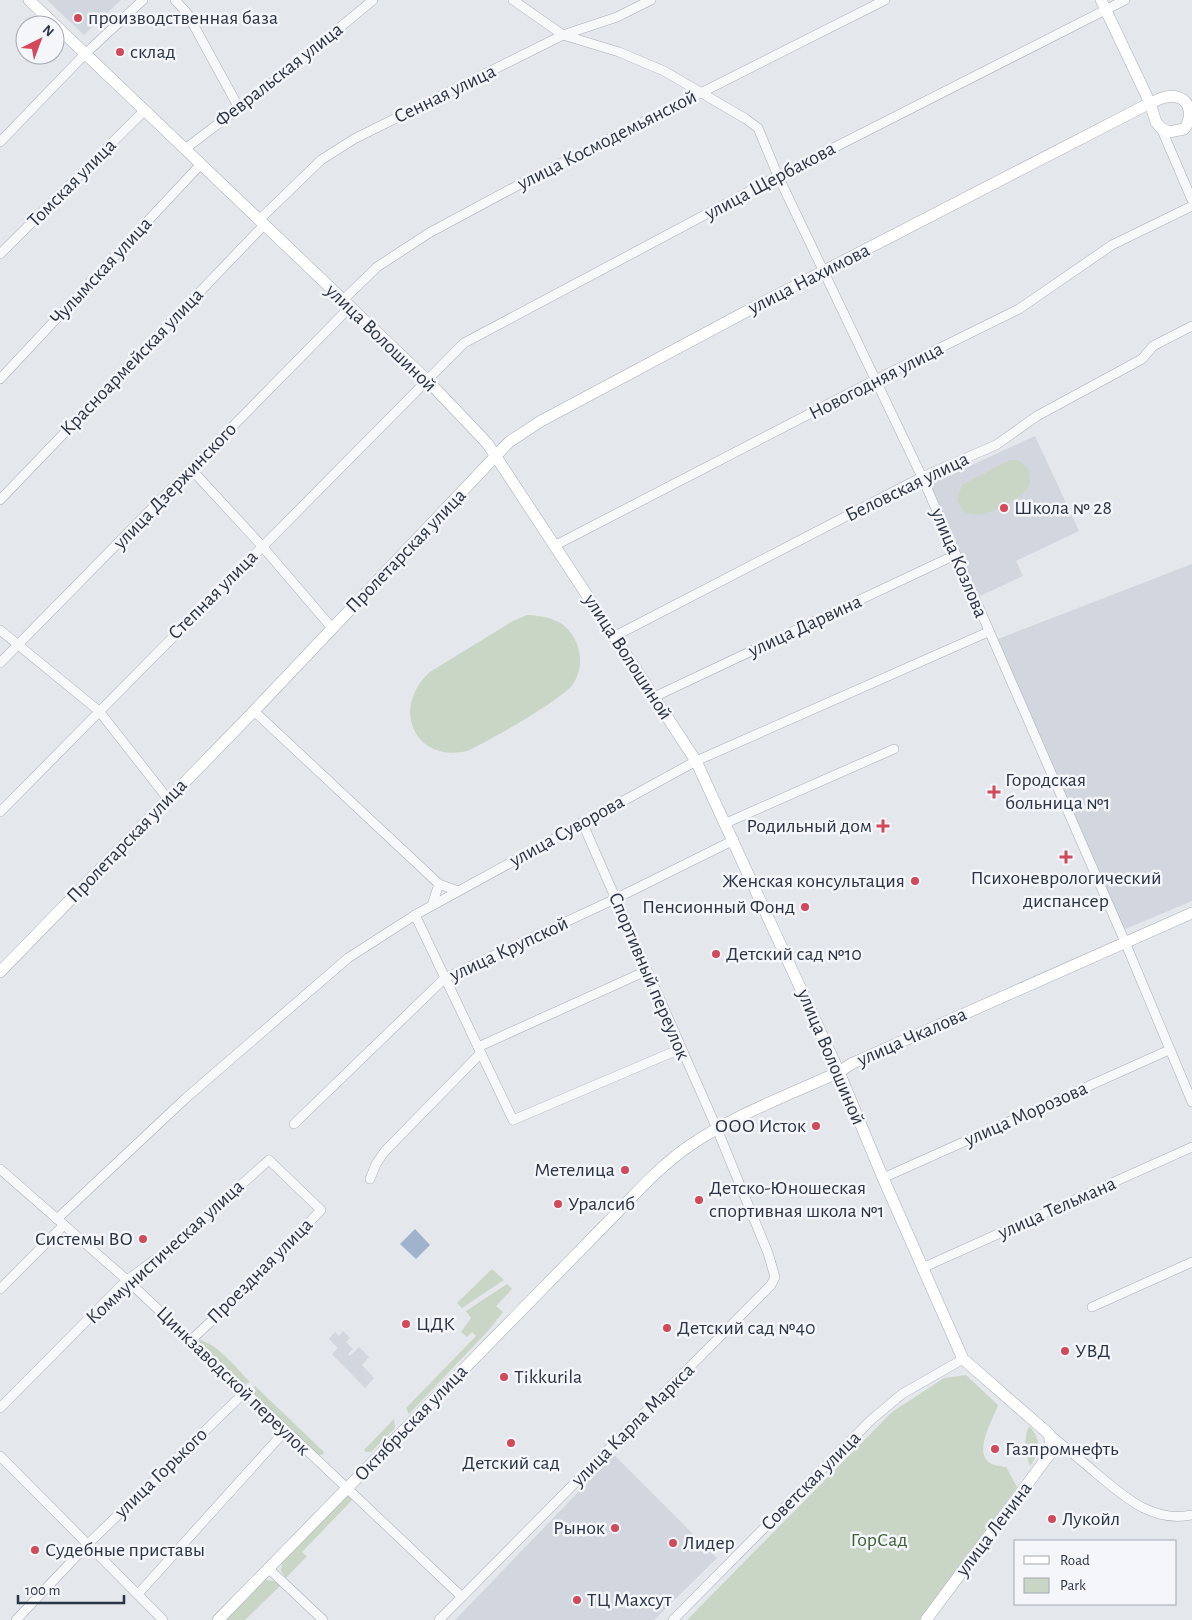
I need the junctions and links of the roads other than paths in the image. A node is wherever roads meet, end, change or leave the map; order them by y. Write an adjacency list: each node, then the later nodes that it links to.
1 (29, 0): 11 (street, улица Волошиной)
2 (143, 0): 11 (street)
3 (176, 0): 16 (street)
4 (373, 0): 16 (street, Февральская улица)
5 (513, 0): 10 (street, улица Козлова)
6 (651, 0): 10 (street, Сенная улица)
7 (885, 0): 12 (street, улица Космодемьянской)
8 (1125, 0): 9 (street, улица Щербакова)
9 (1104, 5): 15 (street); 25 (street, улица Щербакова)
10 (563, 35): 12 (street, улица Козлова); 28 (street, Сенная улица)
11 (85, 54): 17 (street, улица Волошиной); 21 (street)
12 (700, 94): 25 (street, улица Козлова); 31 (street, улица Космодемьянской)
13 (1167, 97): 14 (street); 15 (street, улица Нахимова); 18 (street)
14 (1189, 102): 19 (street)
15 (1150, 103): 18 (street); 30 (street, улица Нахимова)
16 (238, 108): 22 (street, Февральская улица)
17 (144, 111): 22 (street, улица Волошиной); 29 (street, Томская улица)
18 (1154, 114): 20 (street)
19 (1186, 127): 20 (street); 23 (street)
20 (1161, 128): 23 (street)
21 (0, 142)
22 (185, 149): 24 (street, улица Волошиной)
23 (1169, 149): 26 (street)
24 (201, 164): 28 (street, улица Волошиной); 33 (street, Чулымская улица)
25 (778, 176): 30 (street, улица Козлова); 34 (street, улица Щербакова)
26 (1192, 200)
27 (1192, 206): 35 (street, Новогодняя улица)
28 (262, 223): 31 (street, улица Волошиной); 39 (street, Красноармейская улица)
29 (0, 254)
30 (823, 272): 35 (street, улица Козлова); 36 (street, улица Нахимова)
31 (346, 304): 34 (street, улица Волошиной); 37 (street, улица Дзержинского)
32 (1192, 326): 38 (street, Беловская улица)
33 (0, 379)
34 (427, 380): 36 (street, улица Волошиной); 40 (street, Степная улица)
35 (875, 380): 38 (street, улица Козлова); 41 (street, Новогодняя улица)
36 (495, 456): 41 (street, улица Волошиной); 43 (street, Пролетарская улица)
37 (191, 470): 40 (street); 47 (street, улица Дзержинского)
38 (922, 477): 42 (street, улица Козлова); 46 (street, Беловская улица)
39 (0, 500)
40 (262, 546): 43 (street); 51 (street, Степная улица)
41 (554, 546): 46 (street, улица Волошиной)
42 (955, 555): 45 (street, улица Козлова); 49 (street, улица Дарвина)
43 (332, 628): 50 (street, Пролетарская улица)
44 (0, 630): 47 (street)
45 (988, 632): 53 (street, улица Суворова); 65 (street, улица Козлова)
46 (615, 636): 49 (street, улица Волошиной)
47 (18, 645): 48 (street, улица Дзержинского); 51 (street)
48 (0, 663)
49 (654, 697): 53 (street, улица Волошиной)
50 (254, 710): 54 (street, Пролетарская улица); 59 (street)
51 (98, 711): 54 (street); 55 (street, Степная улица)
52 (894, 749): 57 (street)
53 (696, 761): 56 (street, улица Суворова); 57 (street, улица Волошиной)
54 (168, 799): 67 (street, Пролетарская улица)
55 (0, 812)
56 (582, 822): 60 (street, улица Суворова); 61 (street, Спортивный переулок)
57 (726, 824): 58 (street, улица Волошиной)
58 (734, 840): 61 (street, улица Крупской); 72 (street, улица Волошиной)
59 (439, 884): 60 (street); 62 (street)
60 (458, 891): 62 (street, улица Суворова)
61 (615, 899): 66 (street, Спортивный переулок); 68 (street, улица Крупской)
62 (432, 905): 64 (street, улица Суворова)
63 (1192, 913): 65 (street, улица Чкалова)
64 (414, 915): 68 (street); 81 (street, улица Суворова)
65 (1125, 942): 71 (street, улица Козлова); 72 (street, улица Чкалова)
66 (646, 971): 69 (street, Спортивный переулок); 70 (street)
67 (0, 972)
68 (445, 978): 70 (street); 74 (street, улица Крупской)
69 (680, 1049): 70 (street); 75 (street, Спортивный переулок)
70 (480, 1050): 80 (street)
71 (1168, 1050): 73 (street); 79 (street, улица Морозова)
72 (839, 1072): 75 (street, улица Чкалова); 79 (street, улица Волошиной)
73 (1192, 1102)
74 (294, 1124)
75 (716, 1129): 82 (street, улица Чкалова); 100 (street, улица Карла Маркса)
76 (1192, 1147): 84 (street, улица Тельмана)
77 (268, 1160): 85 (street, Коммунистическая улица); 88 (street, Проездная улица)
78 (0, 1169): 81 (street, Цинкзаводской переулок)
79 (883, 1178): 84 (street, улица Волошиной)
80 (370, 1179)
81 (61, 1222): 85 (street, Цинкзаводской переулок); 86 (street, улица Суворова)
82 (603, 1227): 95 (street, Октябрьская улица)
83 (1192, 1262): 87 (street)
84 (922, 1268): 89 (street, улица Волошиной)
85 (127, 1280): 88 (street, Цинкзаводской переулок); 91 (street, Коммунистическая улица)
86 (0, 1289)
87 (1092, 1306)
88 (190, 1340): 90 (street, Цинкзаводской переулок)
89 (963, 1359): 93 (street, улица Волошиной); 106 (street, Советская улица)
90 (244, 1392): 92 (street, Цинкзаводской переулок); 97 (street, улица Горького)
91 (0, 1408)
92 (285, 1431): 95 (street, Цинкзаводской переулок); 99 (street)
93 (1049, 1434): 96 (street); 107 (street, улица Ленина)
94 (0, 1456): 97 (street)
95 (347, 1488): 98 (street, Октябрьская улица); 100 (street, Цинкзаводской переулок)
96 (1192, 1515)
97 (88, 1544): 99 (street); 101 (street, улица Горького)
98 (268, 1568): 103 (street, Октябрьская улица); 104 (street)
99 (138, 1594): 102 (street)
100 (462, 1597): 105 (street, улица Карла Маркса)
101 (16, 1620)
102 (163, 1620)
103 (218, 1620)
104 (323, 1620)
105 (439, 1620)
106 (673, 1620)
107 (926, 1620)

